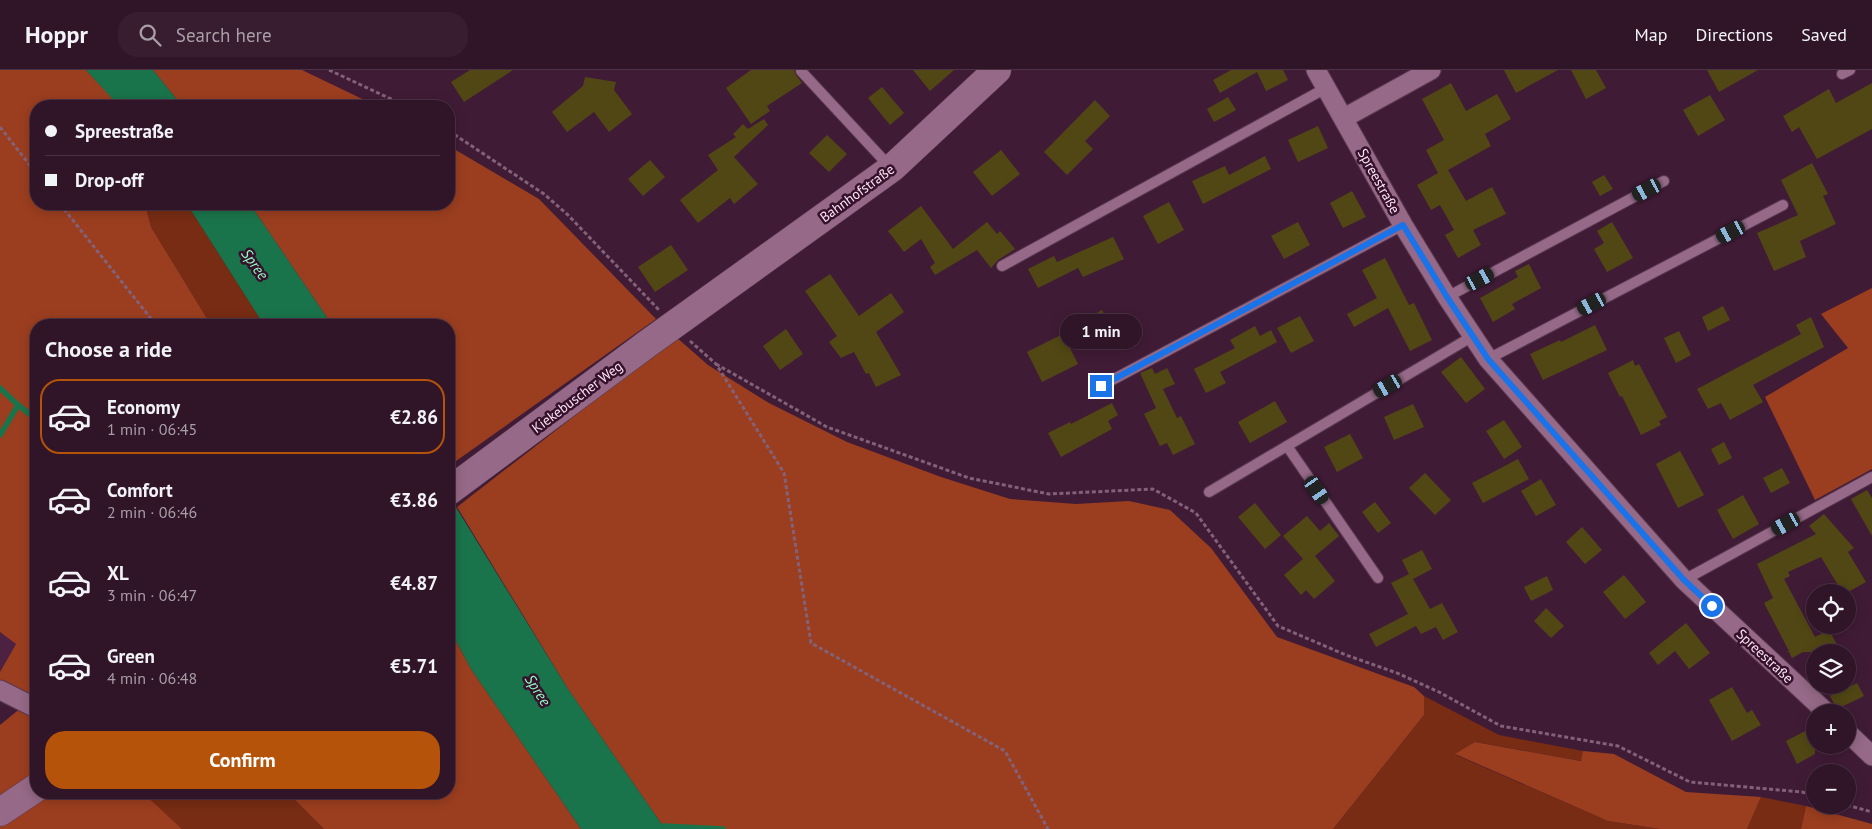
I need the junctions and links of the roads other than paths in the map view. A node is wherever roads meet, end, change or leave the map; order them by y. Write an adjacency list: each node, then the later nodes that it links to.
1 (997, 70): 7 (main road, Bahnhofstraße)
2 (1316, 70): 5 (street, Spreestraße)
3 (1431, 70): 6 (street)
4 (801, 71): 7 (lane)
5 (1326, 88): 6 (street, Spreestraße); 11 (lane)
6 (1344, 118): 10 (street, Spreestraße)
7 (892, 168): 13 (main road, Bahnhofstraße)
8 (1664, 181): 12 (lane)
9 (1782, 204): 15 (lane)
10 (1403, 225): 12 (street, Spreestraße); 16 (lane)
11 (1002, 266)
12 (1447, 297): 14 (street, Spreestraße)
13 (706, 303): 19 (main road, Kiekebuscher Weg)
14 (1473, 336): 15 (street, Spreestraße); 17 (lane)
15 (1488, 359): 22 (street, Spreestraße)
16 (1101, 386)
17 (1287, 446): 20 (lane); 21 (lane)
18 (1872, 477): 22 (lane)
19 (455, 487)
20 (1209, 492)
21 (1378, 578)
22 (1684, 580): 24 (street, Spreestraße)
23 (0, 690): 25 (street)
24 (1817, 704)
25 (30, 705)
26 (1856, 741): 27 (street)
27 (1872, 756)
28 (30, 792): 29 (main road)
29 (0, 812)

